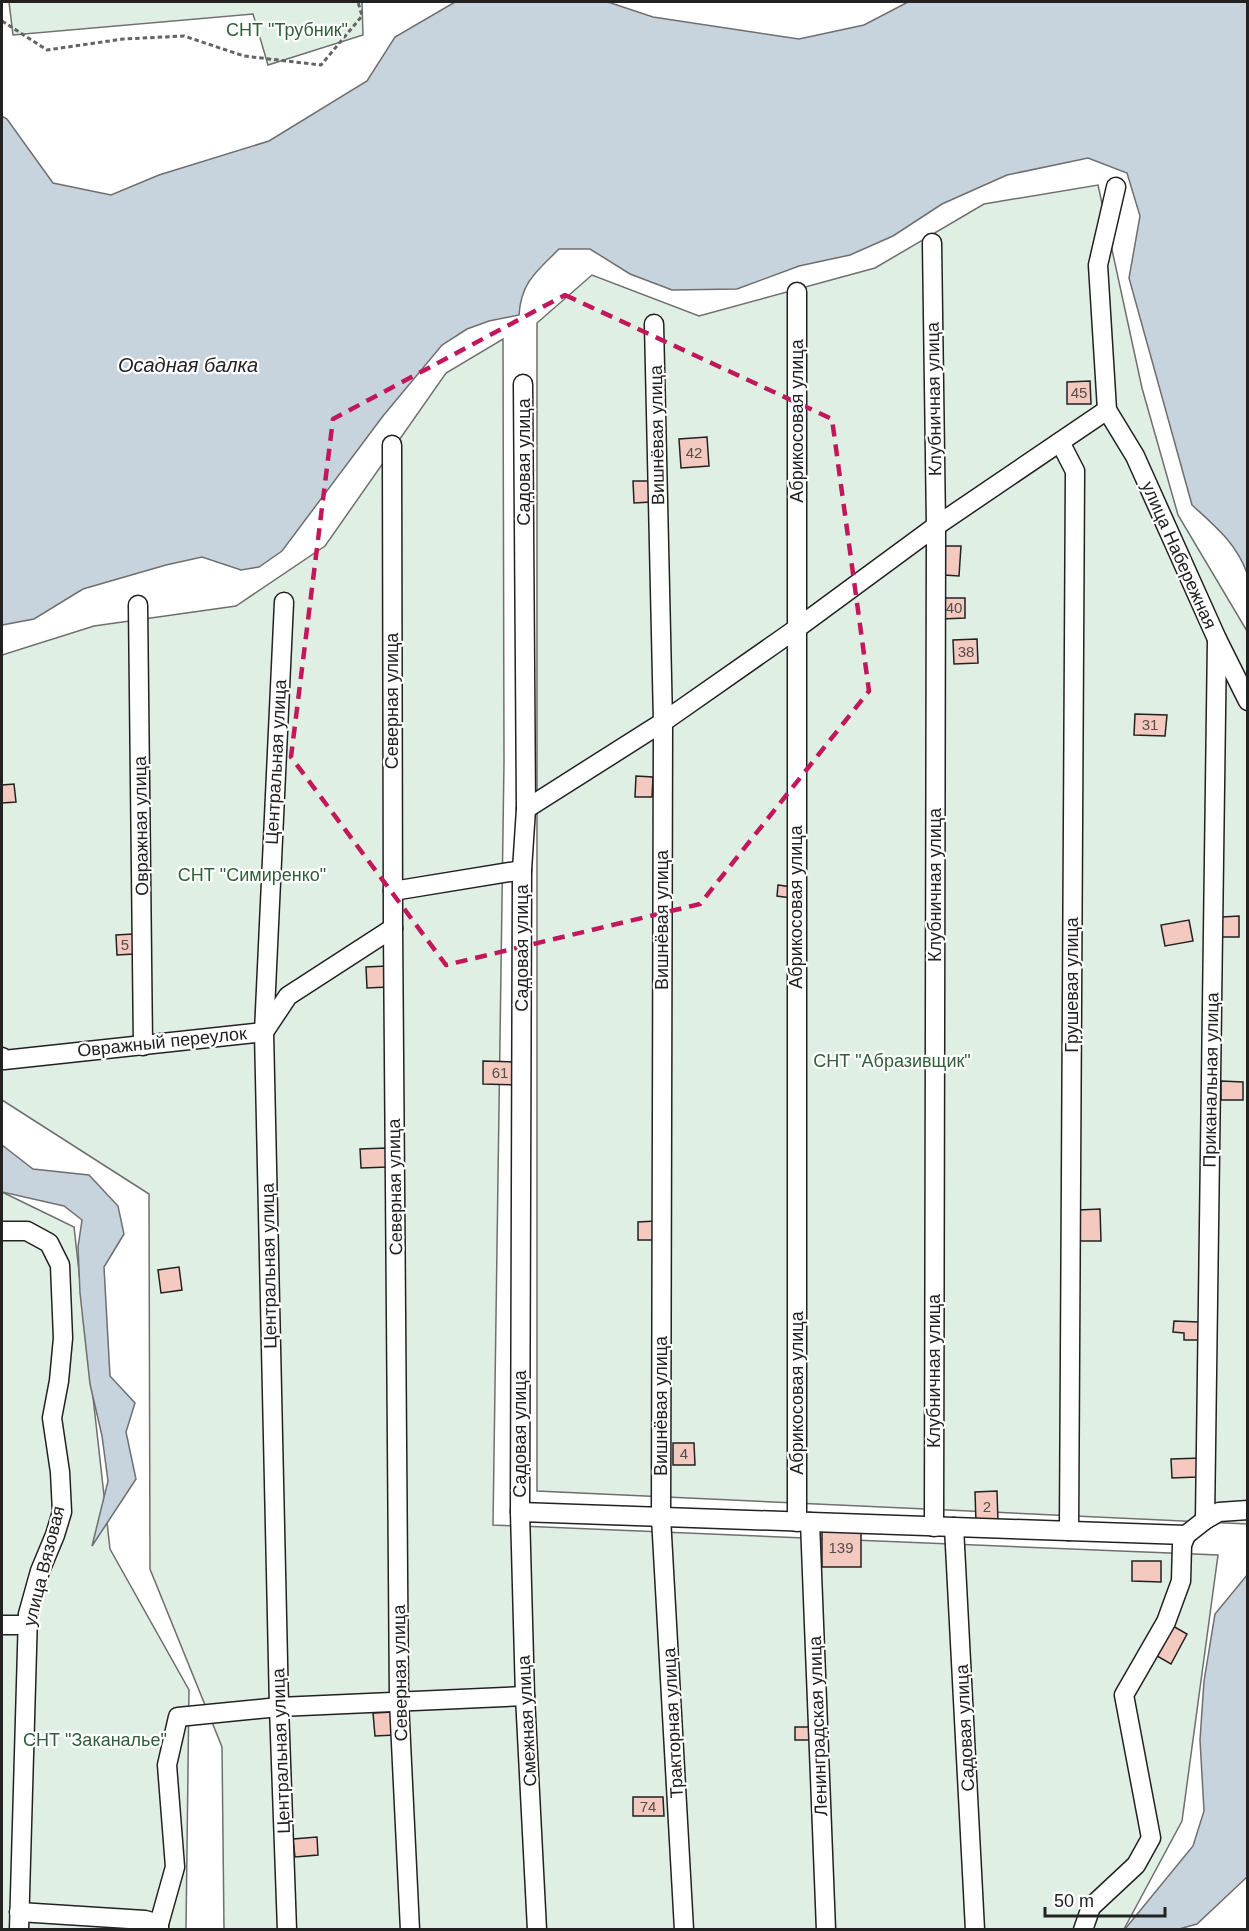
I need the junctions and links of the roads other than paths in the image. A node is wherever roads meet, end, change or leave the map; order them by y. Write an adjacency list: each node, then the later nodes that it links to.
1 (1116, 187): 6 (street)
2 (932, 243): 9 (street, Клубничная улица)
3 (797, 292): 12 (street, Абрикосовая улица)
4 (654, 324): 15 (street, Вишнёвая улица)
5 (523, 384): 16 (street, Садовая улица)
6 (1107, 410): 7 (street); 13 (street, улица Набережная)
7 (1060, 442): 9 (street); 31 (street, Грушевая улица)
8 (392, 445): 18 (street, Северная улица)
9 (936, 526): 12 (street); 29 (street, Клубничная улица)
10 (284, 602): 20 (street, Центральная улица)
11 (138, 605): 21 (street, Овражная улица)
12 (796, 629): 15 (street); 28 (street, Абрикосовая улица)
13 (1217, 639): 14 (street, улица Набережная); 27 (street, Приканальная улица)
14 (1248, 701)
15 (663, 722): 16 (street); 26 (street, Вишнёвая улица)
16 (526, 809): 17 (street, Садовая улица)
17 (522, 870): 18 (street); 25 (street, Садовая улица)
18 (393, 891): 19 (street, Северная улица)
19 (393, 928): 20 (street, Овражный переулок); 36 (street, Северная улица)
20 (264, 1032): 21 (street, Овражный переулок); 37 (street, Центральная улица)
21 (143, 1046): 22 (street, Овражный переулок)
22 (2, 1057)
23 (2, 1231): 34 (street, улица Вязовая)
24 (1248, 1510): 27 (street)
25 (520, 1512): 26 (street); 35 (street, Смежная улица)
26 (661, 1517): 28 (street); 43 (street, Тракторная улица)
27 (1205, 1520): 32 (street)
28 (803, 1522): 29 (street); 44 (street, Ленинградская улица)
29 (934, 1527): 30 (street)
30 (954, 1527): 31 (street); 45 (street, Садовая улица)
31 (1069, 1531): 32 (street)
32 (1186, 1535): 46 (street)
33 (2, 1625): 34 (street)
34 (27, 1625): 38 (street, улица Вязовая)
35 (525, 1696): 36 (street); 42 (street, Смежная улица)
36 (399, 1701): 37 (street); 41 (street, Северная улица)
37 (279, 1707): 39 (street); 40 (street, Центральная улица)
38 (19, 1921): 39 (street)
39 (159, 1927)
40 (287, 1929)
41 (410, 1929)
42 (537, 1929)
43 (684, 1929)
44 (826, 1929)
45 (975, 1929)
46 (1083, 1929)

